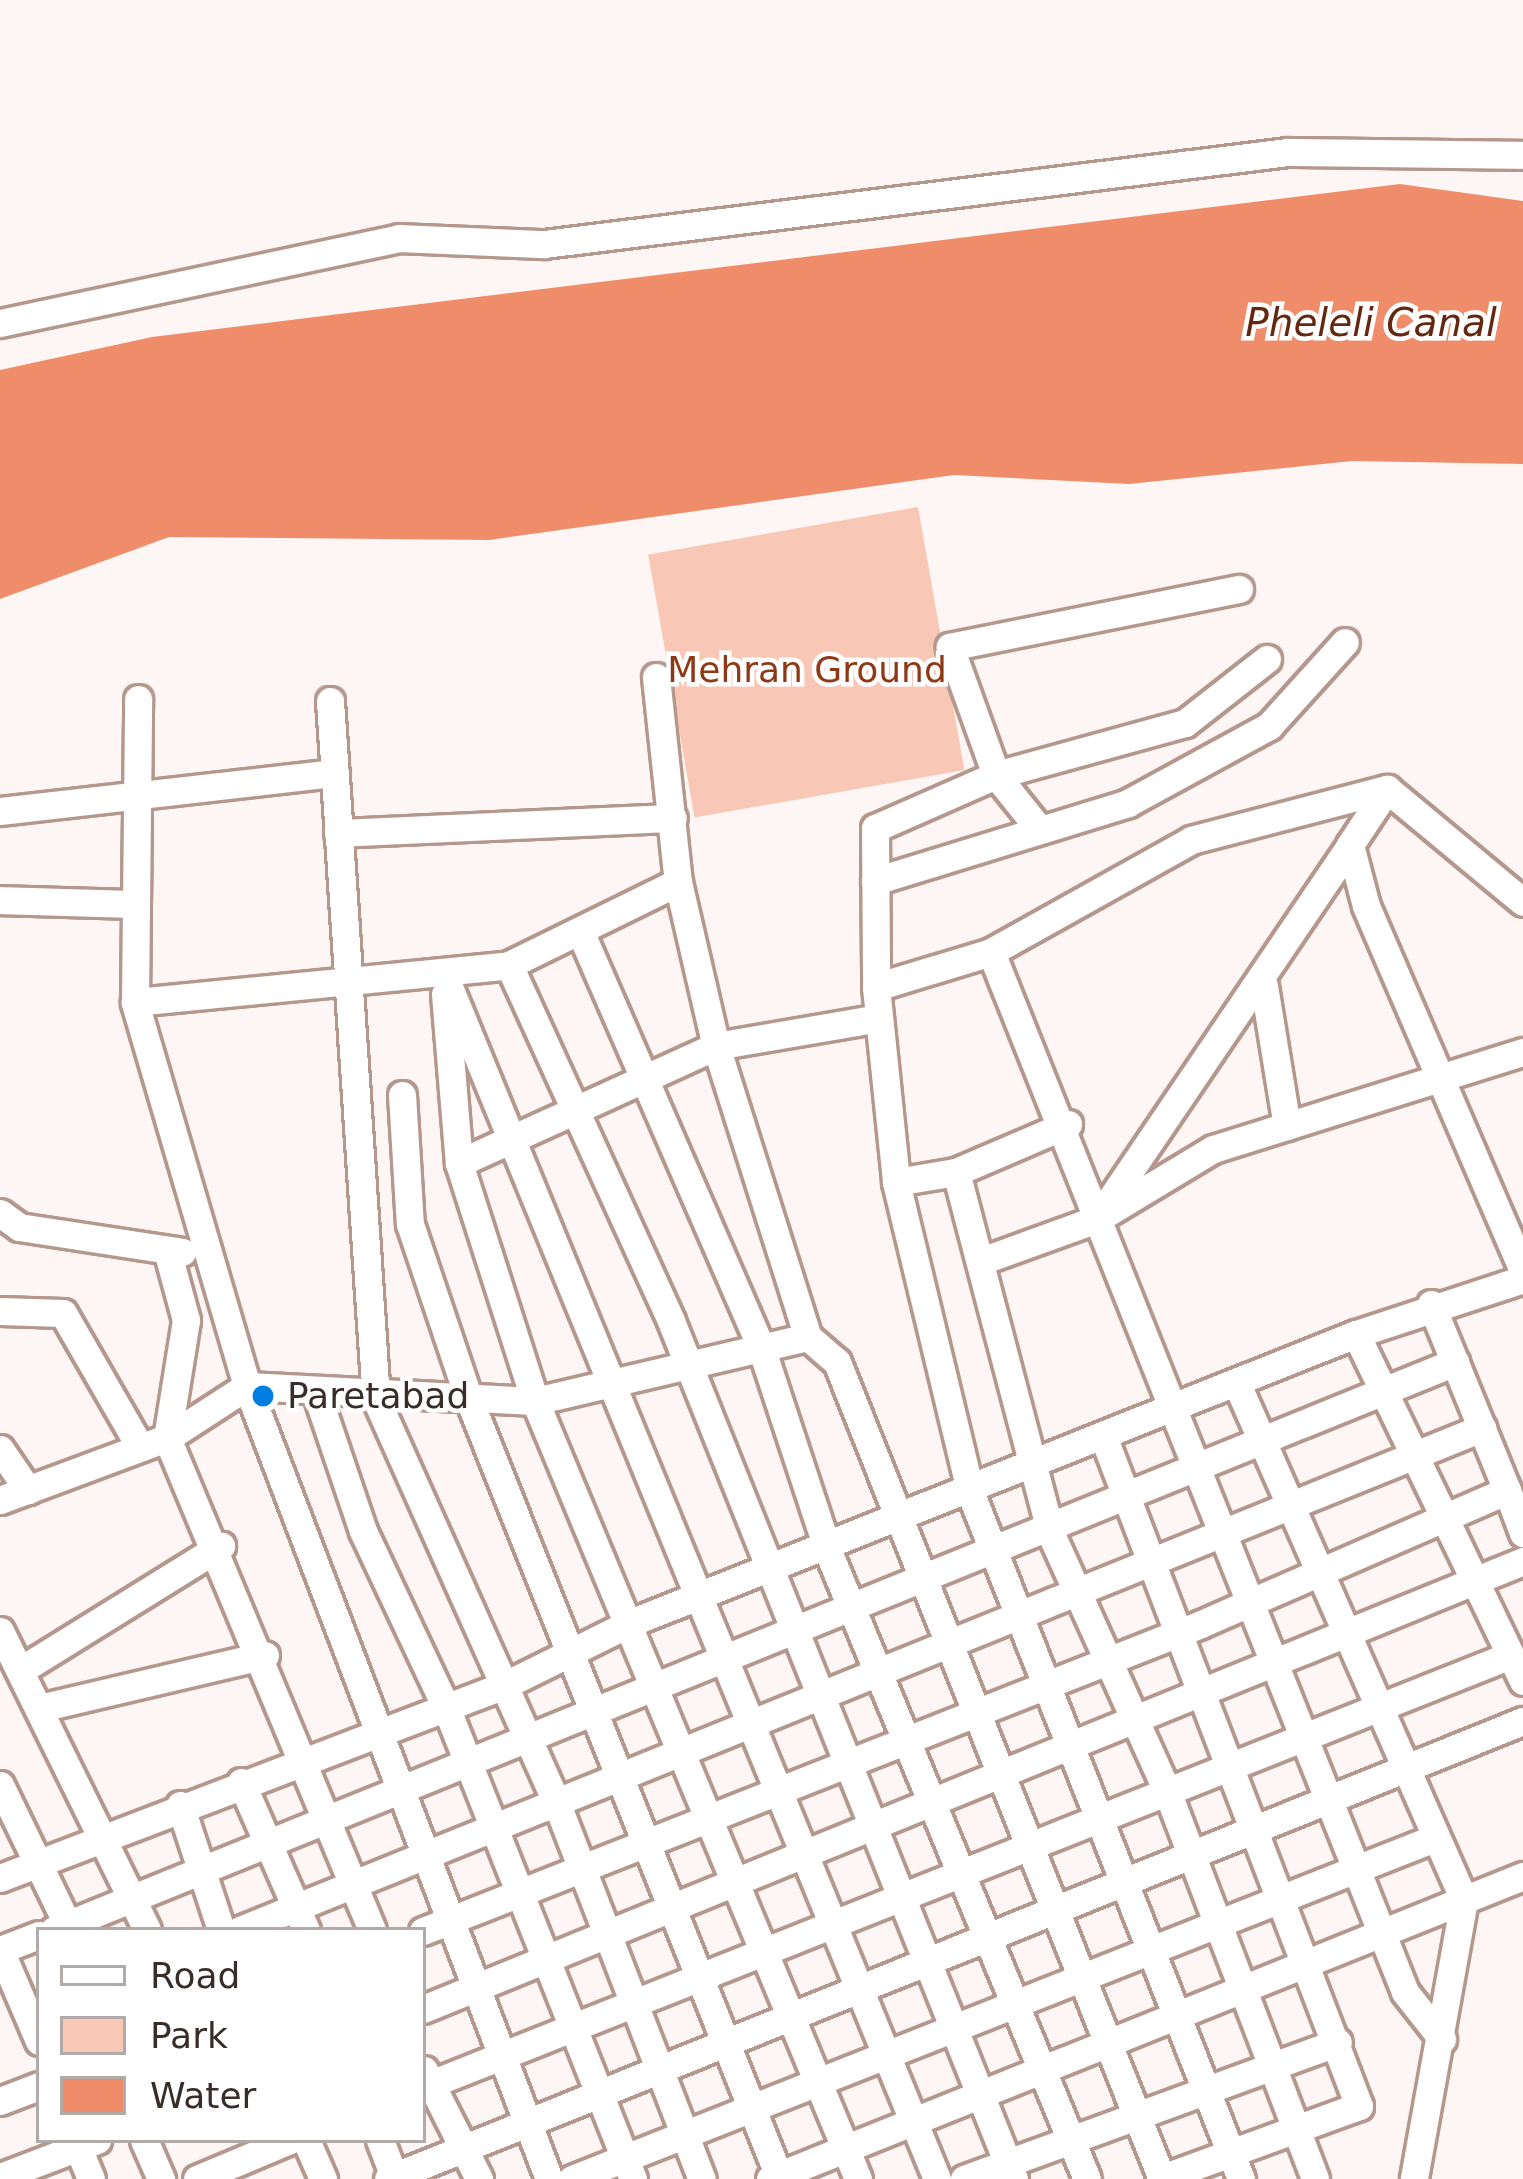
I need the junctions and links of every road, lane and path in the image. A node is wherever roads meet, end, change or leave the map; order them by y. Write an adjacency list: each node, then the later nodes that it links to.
1 (1523, 155): 2 (street)
2 (0, 323)
3 (1239, 589): 10 (street)
4 (1345, 642): 15 (street)
5 (1267, 659): 10 (street)
6 (656, 676): 14 (street)
7 (138, 699): 12 (street)
8 (330, 701): 9 (street)
9 (334, 773): 12 (street); 16 (street)
10 (996, 775): 15 (street); 18 (street)
11 (1387, 789): 17 (street); 21 (street); 24 (street)
12 (137, 801): 13 (street); 22 (street)
13 (0, 811)
14 (674, 818): 16 (street); 19 (street)
15 (1040, 830): 18 (street)
16 (338, 833): 27 (street)
17 (1350, 845): 28 (street); 35 (street)
18 (875, 880): 29 (street)
19 (678, 882): 23 (street); 32 (street)
20 (0, 901): 22 (street)
21 (1523, 902)
22 (136, 904): 30 (street)
23 (580, 931): 25 (street); 34 (street)
24 (991, 952): 29 (street); 38 (street)
25 (509, 965): 26 (street); 37 (street)
26 (443, 972): 27 (street); 40 (street); 41 (street)
27 (348, 983): 30 (street); 63 (street)
28 (1264, 986): 39 (street); 45 (street)
29 (876, 987): 31 (street)
30 (135, 1002): 47 (street)
31 (879, 1018): 32 (street); 43 (street)
32 (716, 1046): 34 (street); 54 (street)
33 (1523, 1052): 35 (street)
34 (644, 1075): 37 (street); 55 (street)
35 (1447, 1076): 39 (street); 49 (street)
36 (402, 1095): 65 (street)
37 (578, 1109): 40 (street); 57 (street)
38 (1068, 1124): 42 (street); 45 (street)
39 (1287, 1126): 45 (street)
40 (518, 1143): 41 (street); 60 (street)
41 (459, 1163): 64 (street)
42 (956, 1172): 43 (street); 48 (street)
43 (896, 1182): 77 (street)
44 (0, 1214): 46 (street)
45 (1097, 1219): 48 (street); 66 (street)
46 (167, 1250): 47 (street); 69 (street)
47 (209, 1256): 59 (street)
48 (981, 1261): 73 (street)
49 (1523, 1270)
50 (1523, 1279): 51 (street)
51 (1431, 1304): 53 (street); 56 (street)
52 (0, 1311): 69 (street)
53 (1356, 1334): 58 (street); 61 (street)
54 (808, 1337): 55 (street); 82 (street)
55 (762, 1350): 57 (street); 87 (street)
56 (1455, 1362): 61 (street); 67 (street)
57 (688, 1372): 60 (street); 92 (street)
58 (1237, 1384): 66 (street); 70 (street)
59 (248, 1387): 62 (street); 69 (street); 128 (street)
60 (618, 1387): 64 (street); 97 (street)
61 (1388, 1389): 70 (street); 72 (street)
62 (316, 1392): 63 (street); 121 (street)
63 (376, 1399): 65 (street); 116 (street)
64 (535, 1401): 65 (street); 100 (street)
65 (470, 1402): 107 (street)
66 (1170, 1411): 68 (street); 74 (street)
67 (1482, 1428): 72 (street); 76 (street)
68 (1105, 1441): 73 (street); 79 (street)
69 (154, 1442): 75 (street); 86 (street)
70 (1262, 1444): 74 (street); 80 (street)
71 (0, 1449): 75 (street)
72 (1420, 1456): 80 (street); 81 (street)
73 (1032, 1468): 77 (street); 84 (street)
74 (1197, 1469): 79 (street); 85 (street)
75 (28, 1490): 78 (street)
76 (1507, 1490): 81 (street); 83 (street)
77 (971, 1494): 82 (street); 88 (street)
78 (0, 1500)
79 (1130, 1502): 84 (street); 90 (street)
80 (1291, 1510): 85 (street); 91 (street)
81 (1446, 1519): 91 (street); 93 (street)
82 (895, 1520): 87 (street); 94 (street)
83 (1523, 1533)
84 (1051, 1534): 88 (street); 95 (street)
85 (1228, 1537): 90 (street); 96 (street)
86 (221, 1546): 106 (street); 112 (street)
87 (828, 1551): 92 (street); 98 (street)
88 (994, 1556): 94 (street); 99 (street)
89 (1523, 1561): 93 (street)
90 (1155, 1569): 95 (street); 102 (street)
91 (1316, 1573): 96 (street); 104 (street)
92 (766, 1577): 97 (street); 103 (street)
93 (1475, 1584): 104 (street); 109 (street)
94 (918, 1586): 98 (street); 105 (street)
95 (1078, 1594): 99 (street); 108 (street)
96 (1251, 1600): 102 (street); 111 (street)
97 (699, 1604): 100 (street); 110 (street)
98 (854, 1610): 103 (street); 113 (street)
99 (1018, 1617): 105 (street); 114 (street)
100 (630, 1624): 107 (street); 117 (street)
101 (0, 1631): 112 (street)
102 (1178, 1632): 108 (street); 118 (street)
103 (791, 1637): 110 (street); 119 (street)
104 (1348, 1641): 111 (street); 122 (street)
105 (947, 1644): 113 (street); 123 (street)
106 (265, 1655): 120 (street); 134 (street)
107 (565, 1655): 116 (street); 124 (street)
108 (1108, 1656): 114 (street); 126 (street)
109 (1508, 1656): 115 (street); 122 (street)
110 (726, 1665): 117 (street); 127 (street)
111 (1280, 1667): 118 (street); 129 (street)
112 (24, 1668): 120 (street)
113 (884, 1675): 119 (street); 130 (street)
114 (1043, 1681): 123 (street); 132 (street)
115 (1523, 1682)
116 (505, 1685): 121 (street); 131 (street)
117 (660, 1692): 124 (street); 133 (street)
118 (1207, 1695): 126 (street); 135 (street)
119 (820, 1702): 127 (street); 136 (street)
120 (44, 1707): 155 (street)
121 (446, 1707): 128 (street); 137 (street)
122 (1377, 1707): 129 (street); 138 (street)
123 (972, 1711): 130 (street); 139 (street)
124 (594, 1716): 131 (street); 140 (street)
125 (1523, 1721): 138 (street)
126 (1132, 1723): 132 (street); 144 (street)
127 (754, 1728): 133 (street); 143 (street)
128 (375, 1735): 134 (street); 145 (street)
129 (1309, 1735): 135 (street); 146 (street)
130 (908, 1739): 136 (street); 148 (street)
131 (529, 1743): 137 (street); 147 (street)
132 (1073, 1749): 139 (street); 150 (street)
133 (686, 1757): 140 (street); 151 (street)
134 (305, 1758): 141 (street); 152 (street)
135 (1232, 1764): 144 (street); 153 (street)
136 (847, 1765): 143 (street); 154 (street)
137 (467, 1768): 145 (street); 156 (street)
138 (1403, 1771): 146 (street); 157 (street)
139 (1001, 1776): 148 (street); 160 (street)
140 (621, 1778): 147 (street); 158 (street)
141 (241, 1782): 149 (street); 159 (street)
142 (0, 1785): 164 (street)
143 (781, 1790): 151 (street); 162 (street)
144 (1167, 1791): 150 (street); 161 (street)
145 (400, 1795): 152 (street); 163 (street)
146 (1332, 1798): 153 (street); 165 (street)
147 (557, 1804): 156 (street); 166 (street)
148 (938, 1804): 154 (street); 168 (street)
149 (180, 1805): 155 (street); 167 (street)
150 (1100, 1818): 160 (street); 171 (street)
151 (710, 1819): 158 (street); 173 (street)
152 (329, 1821): 159 (street); 172 (street)
153 (1259, 1826): 161 (street); 174 (street)
154 (875, 1830): 162 (street); 176 (street)
155 (105, 1832): 164 (street); 177 (street)
156 (490, 1832): 163 (street); 175 (street)
157 (1432, 1838): 165 (street); 178 (street)
158 (645, 1843): 166 (street); 180 (street)
159 (269, 1844): 167 (street); 182 (street)
160 (1029, 1844): 168 (street); 179 (street)
161 (1192, 1853): 171 (street); 181 (street)
162 (806, 1857): 173 (street); 184 (street)
163 (422, 1858): 172 (street); 183 (street)
164 (37, 1863): 170 (street); 185 (street)
165 (1358, 1864): 174 (street); 192 (street)
166 (582, 1867): 175 (street); 195 (street)
167 (201, 1869): 177 (street); 188 (street)
168 (963, 1872): 176 (street); 193 (street)
169 (1523, 1876): 178 (street)
170 (0, 1878)
171 (1124, 1881): 179 (street); 196 (street)
172 (354, 1884): 182 (street); 190 (street)
173 (737, 1884): 180 (street); 198 (street)
174 (1280, 1891): 181 (street); 199 (street)
175 (518, 1893): 183 (street); 200 (street)
176 (902, 1894): 184 (street); 201 (street)
177 (133, 1895): 186 (street); 187 (street)
178 (1465, 1900): 192 (street); 216 (street)
179 (1058, 1910): 193 (street); 202 (street)
180 (671, 1911): 195 (street); 203 (street)
181 (1216, 1917): 196 (street); 204 (street)
182 (303, 1918): 189 (street)
183 (450, 1921): 191 (street); 205 (street)
184 (837, 1926): 198 (street); 206 (street)
185 (64, 1927)
186 (66, 1927)
187 (146, 1927)
188 (220, 1927)
189 (256, 1927)
190 (371, 1927)
191 (426, 1930)
192 (1384, 1932): 199 (street); 216 (street)
193 (992, 1935): 201 (street); 207 (street)
194 (36, 1936): 197 (street)
195 (607, 1937): 200 (street); 208 (street)
196 (1154, 1943): 202 (street); 210 (street)
197 (0, 1950): 212 (street)
198 (767, 1952): 203 (street); 211 (street)
199 (1310, 1959): 204 (street); 218 (street)
200 (542, 1962): 205 (street); 215 (street)
201 (924, 1963): 206 (street); 214 (street)
202 (1083, 1973): 207 (street); 217 (street)
203 (700, 1981): 208 (street); 219 (street)
204 (1245, 1985): 210 (street); 222 (street)
205 (475, 1988): 209 (street); 221 (street)
206 (860, 1989): 211 (street); 220 (street)
207 (1017, 1999): 214 (street); 224 (street)
208 (635, 2006): 215 (street); 223 (street)
209 (426, 2008)
210 (1180, 2012): 217 (street); 229 (street)
211 (791, 2014): 219 (street); 227 (street)
212 (35, 2022): 213 (street)
213 (0, 2023)
214 (950, 2027): 220 (street); 231 (street)
215 (572, 2028): 221 (street); 230 (street)
216 (1442, 2039): 270 (street)
217 (1107, 2040): 224 (street); 234 (street)
218 (1338, 2042): 222 (street); 237 (street)
219 (725, 2043): 223 (street); 233 (street)
220 (888, 2054): 227 (street); 235 (street)
221 (498, 2056): 225 (street); 236 (street)
222 (1275, 2063): 229 (street); 237 (street)
223 (658, 2066): 230 (street); 238 (street)
224 (1040, 2069): 231 (street); 239 (street)
225 (426, 2079)
226 (426, 2081): 246 (street)
227 (821, 2084): 233 (street); 248 (street)
228 (36, 2087): 232 (street)
229 (1208, 2087): 234 (street); 247 (street)
230 (597, 2092): 236 (street); 250 (street)
231 (982, 2095): 235 (street); 251 (street)
232 (0, 2101)
233 (754, 2109): 238 (street); 254 (street)
234 (1139, 2114): 239 (street); 267 (street)
235 (915, 2120): 248 (street); 264 (street)
236 (525, 2122): 246 (street); 260 (street)
237 (1298, 2129): 247 (street); 269 (street)
238 (687, 2136): 250 (street); 262 (street)
239 (1070, 2136): 251 (street); 266 (street)
240 (80, 2143): 252 (street)
241 (83, 2143): 255 (street)
242 (145, 2143): 256 (street)
243 (282, 2143): 249 (street)
244 (307, 2143): 258 (street)
245 (381, 2143): 253 (street)
246 (462, 2145): 253 (street); 259 (street)
247 (1231, 2148): 267 (street); 268 (street)
248 (846, 2150): 254 (street); 263 (street)
249 (232, 2161): 257 (street)
250 (629, 2169): 261 (street)
251 (1010, 2169): 265 (street)
252 (6, 2170)
253 (392, 2178)
254 (776, 2178)
255 (91, 2179)
256 (160, 2179)
257 (197, 2179)
258 (323, 2179)
259 (479, 2179)
260 (549, 2179)
261 (572, 2179)
262 (702, 2179)
263 (858, 2179)
264 (937, 2179)
265 (964, 2179)
266 (1087, 2179)
267 (1161, 2179)
268 (1241, 2179)
269 (1315, 2179)
270 (1414, 2179)

